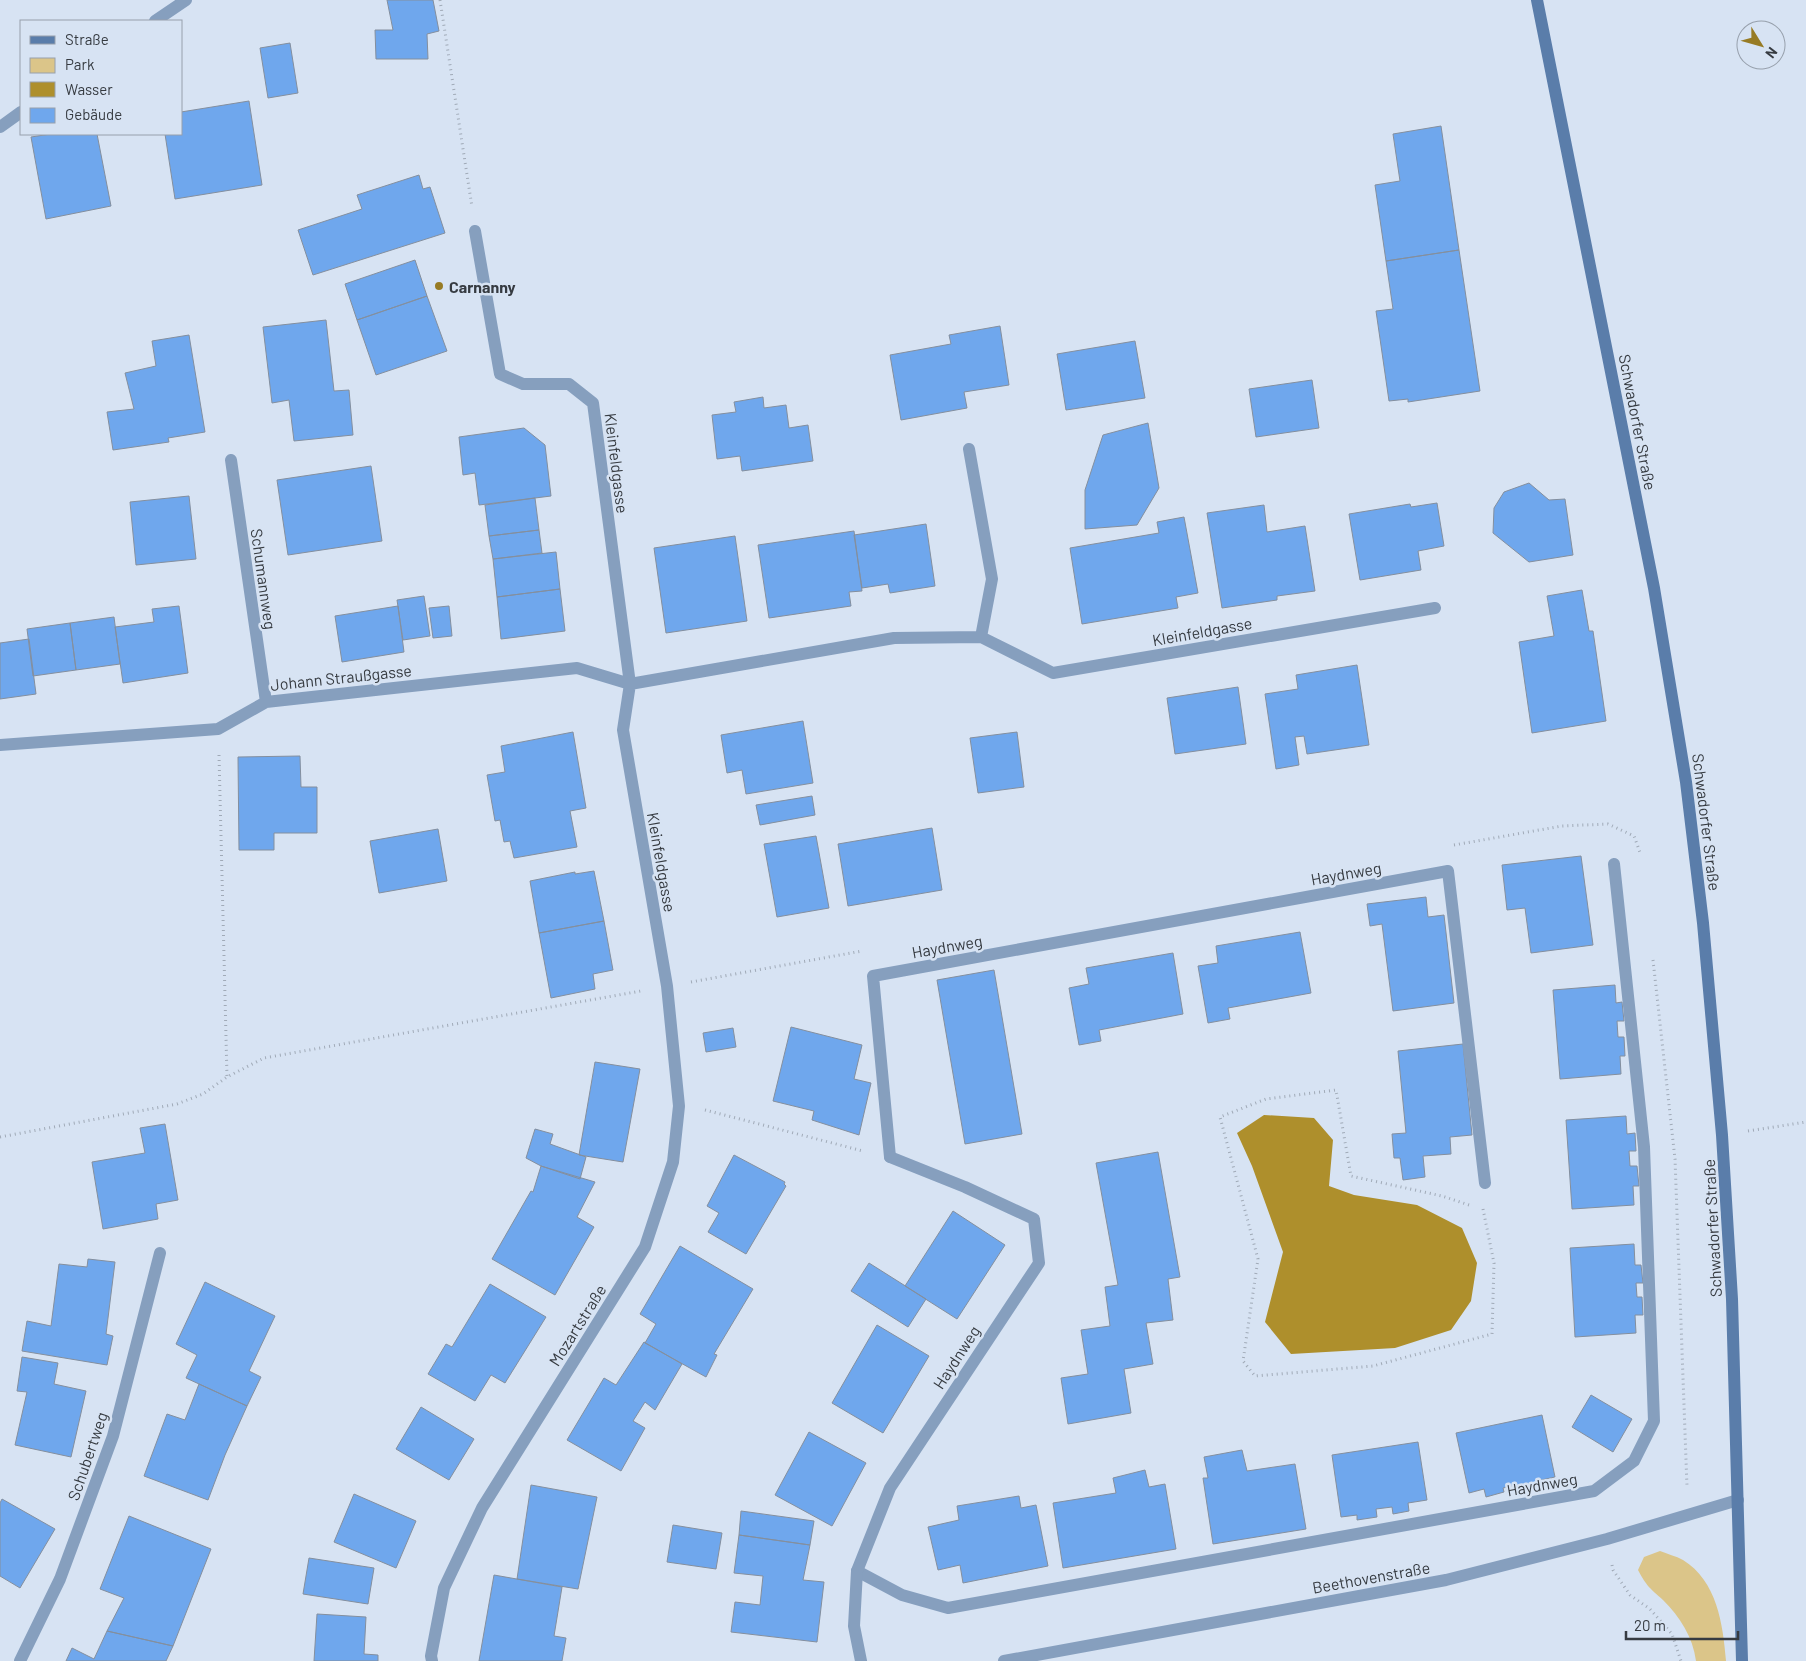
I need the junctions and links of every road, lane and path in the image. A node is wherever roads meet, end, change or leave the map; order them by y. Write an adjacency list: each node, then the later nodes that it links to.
1 (186, 0): 4 (street)
2 (440, 0): 7 (path)
3 (1537, 0): 25 (main road, Schwadorfer Straße)
4 (156, 20)
5 (20, 113): 6 (street)
6 (0, 127)
7 (475, 231): 12 (street, Kleinfeldgasse)
8 (969, 449): 11 (street)
9 (231, 460): 13 (street, Schumannweg)
10 (1435, 608): 11 (street, Kleinfeldgasse)
11 (981, 637): 12 (street, Kleinfeldgasse)
12 (630, 684): 13 (street, Johann Straußgasse); 21 (street, Kleinfeldgasse)
13 (266, 702): 14 (street, Johann Straußgasse)
14 (218, 729): 15 (street, Johann Straußgasse); 22 (path)
15 (0, 745)
16 (1445, 847): 17 (path)
17 (1642, 858)
18 (1614, 864): 34 (street, Haydnweg)
19 (867, 950): 21 (path)
20 (1652, 955): 32 (path)
21 (667, 986): 22 (path); 23 (street, Mozartstraße)
22 (227, 1077): 26 (path)
23 (679, 1106): 27 (path); 36 (street, Mozartstraße)
24 (1806, 1122): 25 (path)
25 (1722, 1135): 31 (main road, Schwadorfer Straße)
26 (0, 1137)
27 (890, 1157): 28 (street, Haydnweg); 34 (street, Haydnweg)
28 (1485, 1183): 29 (path)
29 (1483, 1210): 29 (path)
30 (160, 1253): 35 (street, Schubertweg)
31 (1738, 1500): 32 (street, Beethovenstraße); 40 (main road, Schwadorfer Straße)
32 (1687, 1515): 33 (street, Beethovenstraße)
33 (1607, 1540): 38 (street, Beethovenstraße); 39 (path)
34 (857, 1571): 37 (street, Haydnweg)
35 (20, 1661)
36 (432, 1661)
37 (861, 1661)
38 (1004, 1661)
39 (1682, 1661)
40 (1742, 1661)

